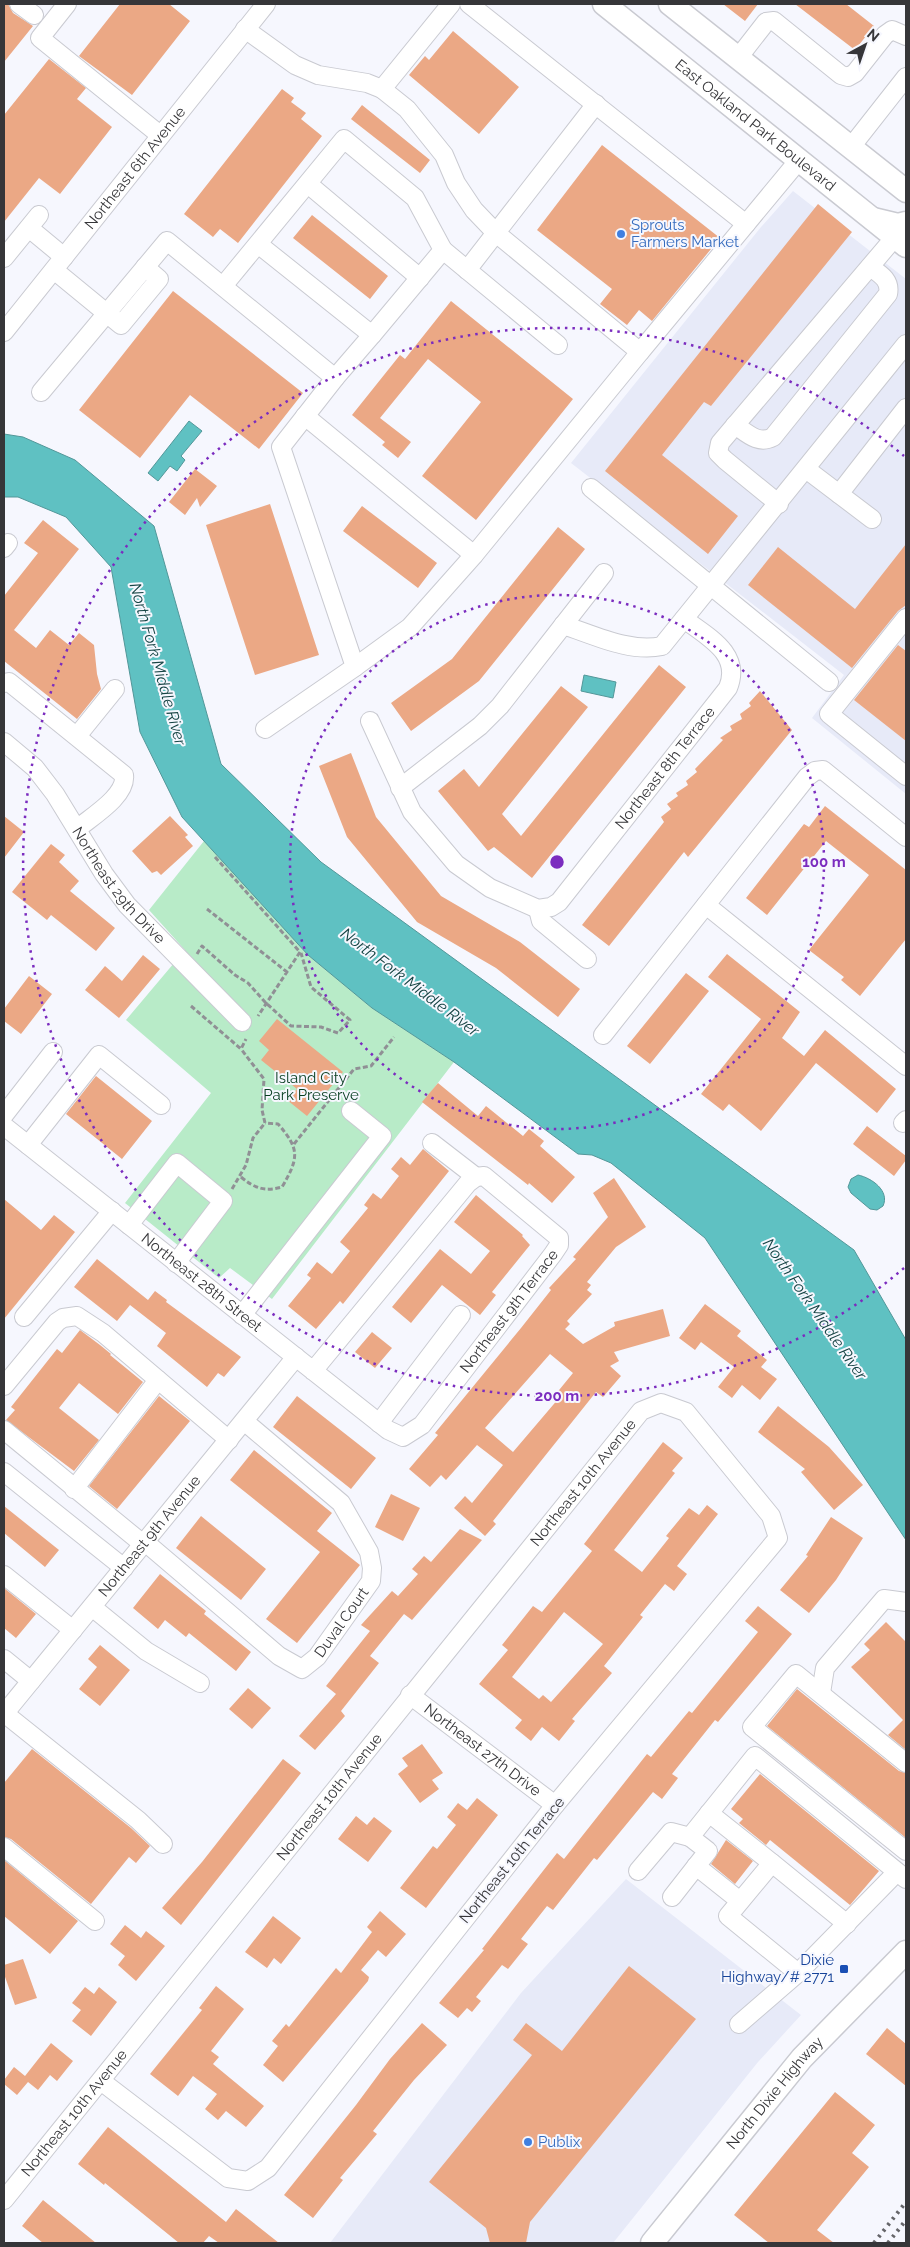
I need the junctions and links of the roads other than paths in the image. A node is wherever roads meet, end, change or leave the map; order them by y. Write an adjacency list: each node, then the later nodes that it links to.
1 (20, 4): 8 (street)
2 (66, 4): 15 (street)
3 (266, 4): 9 (street, Northeast 6th Avenue)
4 (451, 4): 13 (street)
5 (470, 4): 14 (street)
6 (604, 4): 17 (main road, East Oakland Park Boulevard)
7 (670, 4): 11 (main road)
8 (34, 15)
9 (245, 29): 13 (street); 15 (street, Northeast 6th Avenue)
10 (906, 36): 11 (street)
11 (738, 58): 16 (main road)
12 (906, 77): 16 (street)
13 (382, 89): 21 (street)
14 (596, 104): 20 (street); 21 (street)
15 (160, 135): 26 (street, Northeast 6th Avenue)
16 (850, 147): 19 (main road)
17 (799, 160): 20 (street); 22 (main road, East Oakland Park Boulevard)
18 (308, 184): 23 (street); 24 (street); 29 (street)
19 (906, 191)
20 (746, 224): 36 (street)
21 (496, 233): 28 (street); 36 (street)
22 (902, 235): 27 (street)
23 (258, 244): 30 (street); 33 (street)
24 (443, 250): 28 (street); 29 (street)
25 (4, 258): 26 (street)
26 (59, 264): 31 (street); 32 (street, Northeast 6th Avenue)
27 (870, 266): 41 (street); 41 (street)
28 (467, 270): 35 (street)
29 (420, 278): 33 (street)
30 (223, 286): 31 (street); 37 (street)
31 (107, 314): 38 (street)
32 (4, 332)
33 (372, 334): 37 (street)
34 (906, 344): 42 (street)
35 (558, 345)
36 (640, 352): 47 (street)
37 (335, 378): 40 (street)
38 (41, 392)
39 (906, 408): 44 (street)
40 (305, 416): 47 (street); 53 (street)
41 (735, 425): 45 (street)
42 (806, 469): 44 (street); 45 (street)
43 (591, 488): 49 (street)
44 (839, 494): 46 (street)
45 (778, 504): 49 (street)
46 (872, 519)
47 (474, 555): 53 (street)
48 (604, 573): 52 (street)
49 (711, 586): 50 (street); 55 (street)
50 (684, 618): 52 (street); 66 (street, Northeast 8th Terrace)
51 (906, 618): 61 (street)
52 (563, 625): 62 (street)
53 (356, 667): 58 (street)
54 (4, 682): 59 (street)
55 (829, 682)
56 (115, 690): 59 (street)
57 (370, 721): 62 (street)
58 (265, 729)
59 (77, 736): 63 (street)
60 (4, 742): 63 (street, Northeast 29th Drive)
61 (906, 776)
62 (400, 788): 66 (street)
63 (76, 829): 68 (street, Northeast 29th Drive)
64 (906, 837): 65 (street)
65 (706, 905): 69 (street); 71 (street)
66 (538, 909): 67 (street)
67 (587, 959)
68 (242, 1022)
69 (602, 1036)
70 (53, 1052): 74 (street)
71 (906, 1066)
72 (161, 1105): 77 (street)
73 (351, 1111): 82 (street)
74 (4, 1115)
75 (4, 1126): 77 (street, Northeast 28th Street)
76 (432, 1143): 78 (street, Northeast 9th Terrace)
77 (28, 1145): 79 (street, Northeast 28th Street)
78 (476, 1177): 86 (street); 92 (street, Northeast 9th Terrace)
79 (112, 1211): 80 (street, Northeast 28th Street); 84 (street)
80 (129, 1225): 81 (street, Northeast 28th Street); 81 (street)
81 (176, 1262): 82 (street, Northeast 28th Street)
82 (242, 1315): 85 (street, Northeast 28th Street)
83 (460, 1315): 90 (street)
84 (24, 1317)
85 (296, 1357): 86 (street, Northeast 28th Street); 89 (street, Northeast 9th Avenue)
86 (313, 1371): 90 (street, Northeast 28th Street)
87 (158, 1380): 88 (street); 93 (street); 95 (street)
88 (4, 1386)
89 (244, 1421): 93 (street, Northeast 9th Avenue); 97 (street, Duval Court)
90 (379, 1423): 92 (street, Northeast 28th Street)
91 (7, 1434): 95 (street)
92 (403, 1437)
93 (229, 1440): 97 (street, Northeast 9th Avenue)
94 (4, 1472): 98 (street)
95 (74, 1489): 97 (street)
96 (778, 1538): 107 (street, Northeast 10th Avenue); 110 (street, Northeast 10th Terrace)
97 (144, 1544): 98 (street, Northeast 9th Avenue)
98 (124, 1568): 101 (street, Northeast 9th Avenue)
99 (4, 1575): 102 (street)
100 (906, 1602): 106 (street)
101 (92, 1607): 102 (street, Northeast 9th Avenue); 105 (street)
102 (73, 1630): 104 (street, Northeast 9th Avenue)
103 (4, 1659): 104 (street)
104 (31, 1681): 108 (street, Northeast 9th Avenue)
105 (200, 1683)
106 (821, 1693): 109 (street); 115 (street)
107 (410, 1695): 110 (street, Northeast 27th Drive); 127 (street, Northeast 10th Avenue)
108 (4, 1714): 113 (street)
109 (906, 1763)
110 (555, 1805): 127 (street, Northeast 10th Terrace)
111 (709, 1813): 112 (street); 116 (street); 119 (street)
112 (690, 1837): 117 (street); 118 (street)
113 (163, 1844)
114 (4, 1847): 122 (street)
115 (906, 1851)
116 (772, 1863): 121 (street); 123 (street)
117 (696, 1866): 120 (street); 121 (street)
118 (638, 1871)
119 (902, 1876): 123 (street)
120 (672, 1897)
121 (740, 1902): 125 (street)
122 (95, 1921)
123 (846, 1924): 125 (street)
124 (906, 1952): 129 (main road, North Dixie Highway)
125 (798, 1973): 126 (street)
126 (739, 2024)
127 (102, 2081): 128 (street, Northeast 10th Avenue)
128 (4, 2200)
129 (652, 2243)

